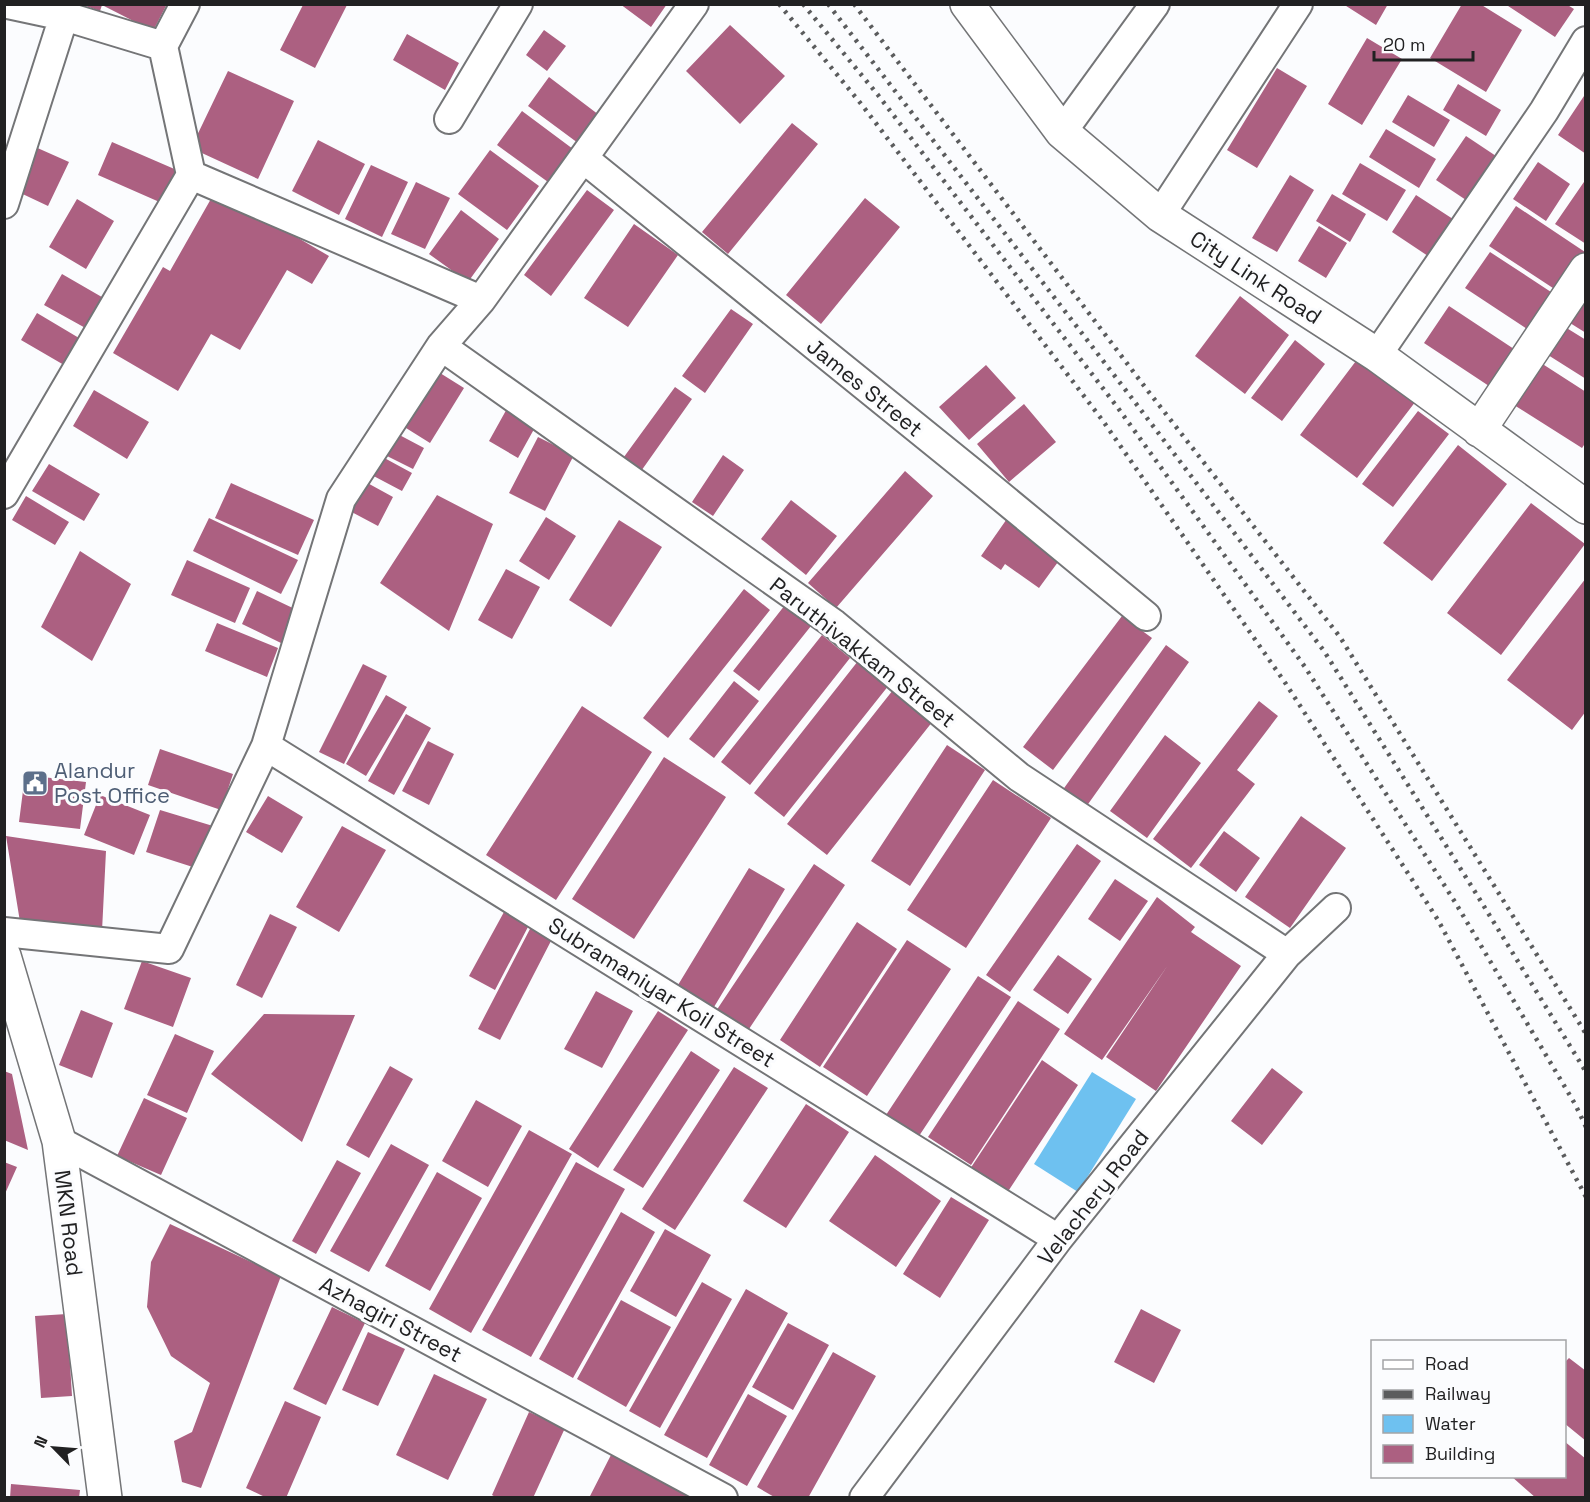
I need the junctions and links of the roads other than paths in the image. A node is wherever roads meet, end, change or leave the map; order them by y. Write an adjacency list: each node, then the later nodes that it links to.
1 (8, 4): 8 (street)
2 (185, 4): 10 (street)
3 (518, 4): 11 (street)
4 (694, 4): 13 (street)
5 (967, 4): 12 (street, City Link Road)
6 (1155, 4): 12 (street)
7 (1298, 4): 16 (street)
8 (64, 16): 10 (street); 15 (street)
9 (1586, 41): 20 (street)
10 (163, 46): 14 (street)
11 (449, 119)
12 (1062, 132): 16 (street, City Link Road)
13 (583, 158): 18 (street); 24 (street, James Street)
14 (191, 175): 18 (street); 22 (street)
15 (4, 204)
16 (1160, 215): 20 (street, City Link Road)
17 (1586, 270): 21 (street)
18 (481, 300): 19 (street)
19 (441, 346): 25 (street); 28 (street, Paruthivakkam Street)
20 (1377, 355): 21 (street, City Link Road)
21 (1479, 430): 23 (street, City Link Road)
22 (4, 494)
23 (1586, 507)
24 (1146, 616)
25 (266, 746): 27 (street); 31 (street, Subramaniyar Koil Street)
26 (1336, 908): 28 (street, Velachery Road)
27 (4, 932)
28 (1287, 954): 31 (street, Velachery Road)
29 (4, 956): 30 (street, MKN Road)
30 (59, 1141): 32 (street, MKN Road); 33 (street, Azhagiri Street)
31 (1058, 1239): 34 (street, Velachery Road)
32 (105, 1497)
33 (723, 1497)
34 (864, 1497)

